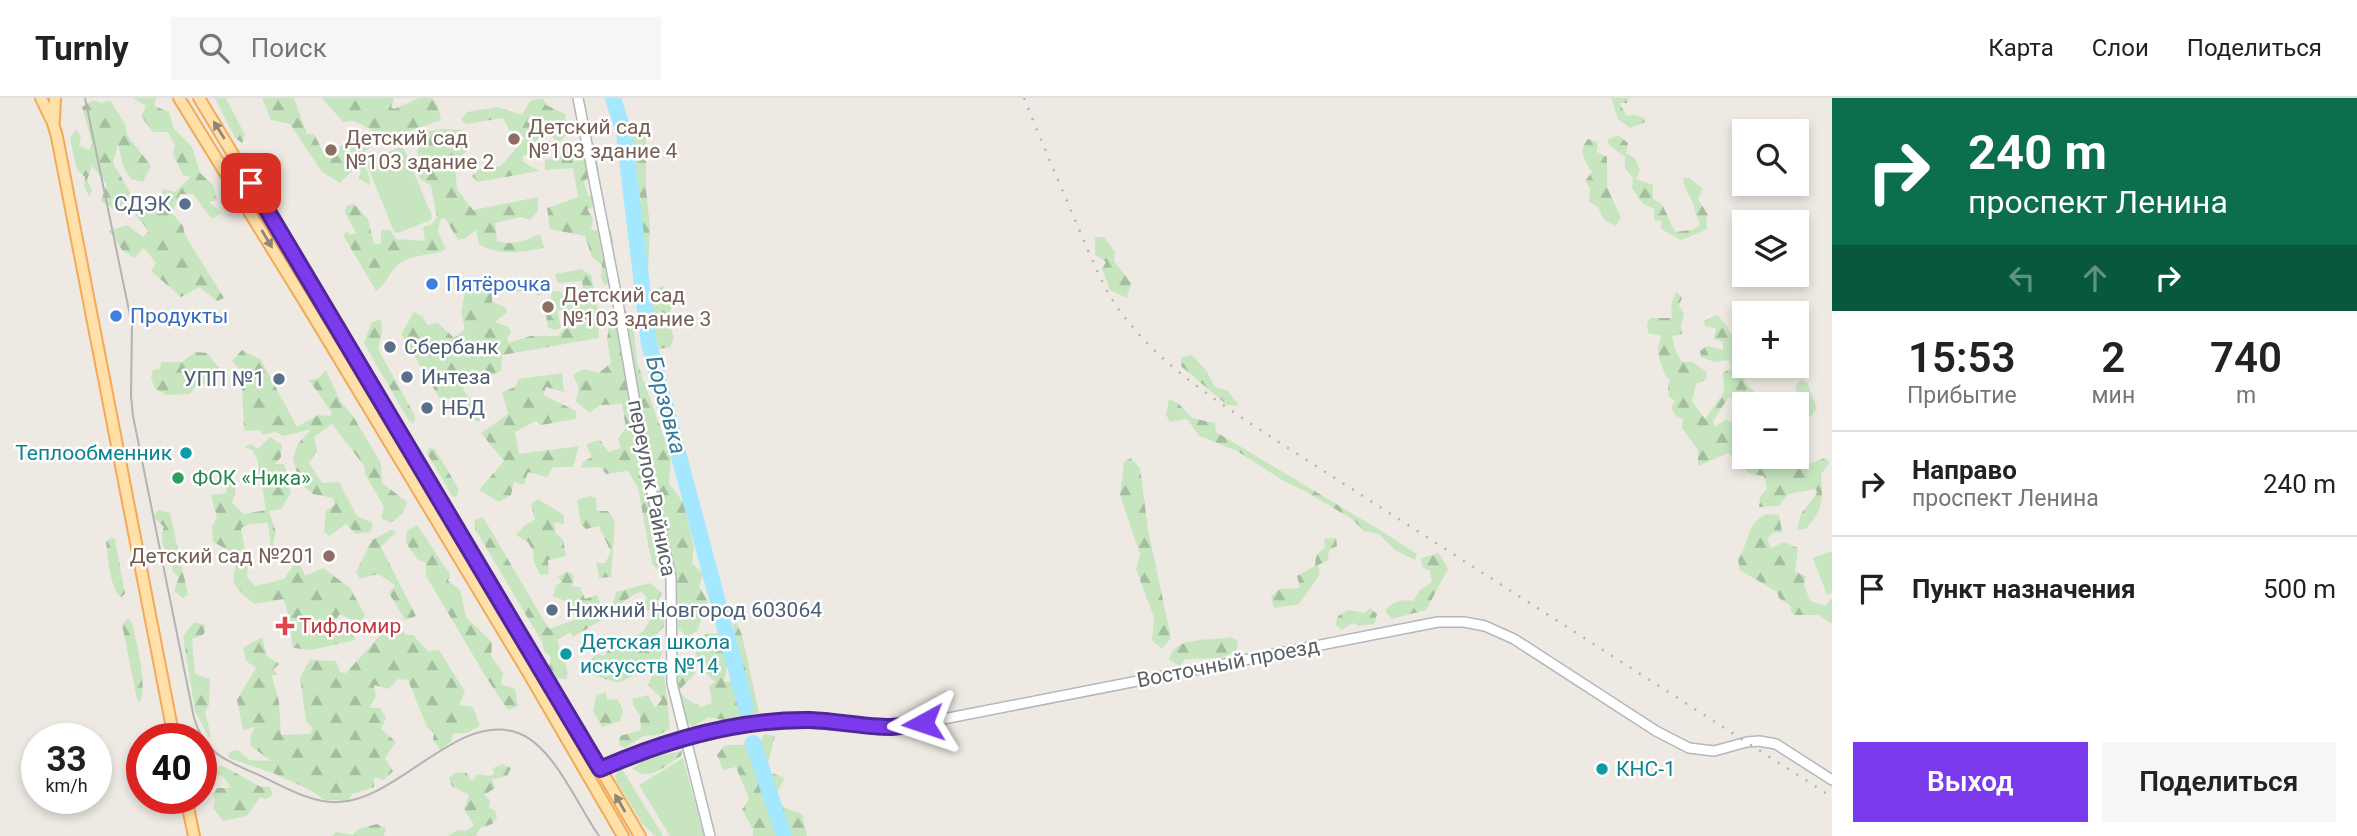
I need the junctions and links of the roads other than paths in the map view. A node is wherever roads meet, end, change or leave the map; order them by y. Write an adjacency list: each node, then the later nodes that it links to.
1 (41, 98): 6 (main road)
2 (55, 98): 6 (main road)
3 (179, 98): 10 (main road, one-way to 10)
4 (199, 98): 9 (main road, one-way to 4)
5 (578, 98): 8 (street, переулок Райниса)
6 (53, 123): 7 (main road)
7 (171, 723)
8 (685, 740): 9 (street, Восточный проезд); 11 (street, Восточный проезд); 16 (street, переулок Райниса)
9 (600, 769): 10 (street, Восточный проезд); 15 (main road, one-way to 9)
10 (587, 775): 14 (main road)
11 (1832, 780)
12 (189, 814): 13 (main road)
13 (194, 836)
14 (623, 836)
15 (640, 836)
16 (710, 836)

